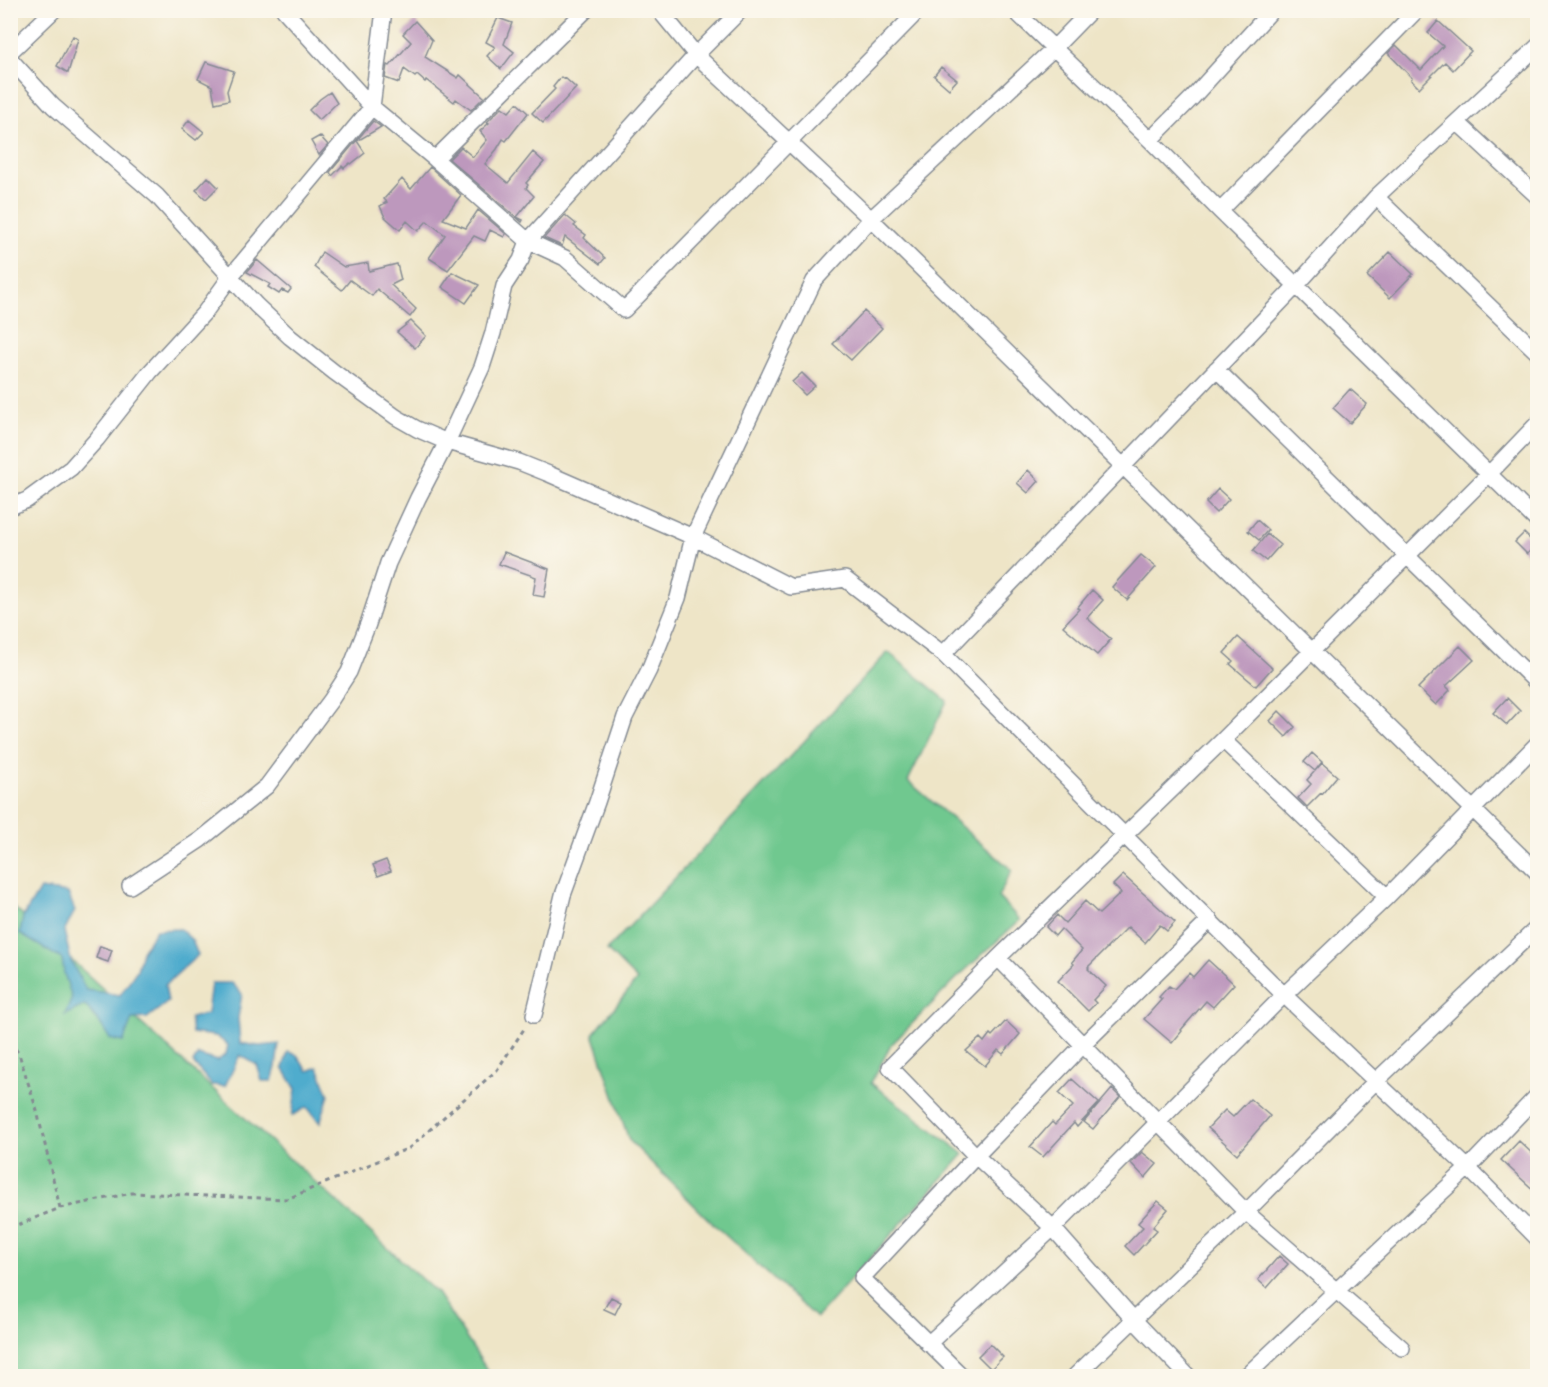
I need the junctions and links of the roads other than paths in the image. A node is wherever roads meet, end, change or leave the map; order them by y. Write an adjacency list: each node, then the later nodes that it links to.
1 (54, 10): 14 (street)
2 (284, 10): 17 (street)
3 (384, 10): 17 (street)
4 (586, 10): 21 (street)
5 (659, 10): 15 (street)
6 (741, 10): 15 (street)
7 (920, 10): 20 (street)
8 (1014, 10): 13 (street)
9 (1091, 10): 13 (street)
10 (1272, 10): 19 (street)
11 (1417, 10): 24 (street)
12 (1538, 46): 18 (street)
13 (1053, 49): 19 (street); 25 (street)
14 (10, 52)
15 (696, 55): 20 (street); 26 (street)
16 (10, 59): 27 (street)
17 (372, 107): 21 (street); 27 (street)
18 (1457, 122): 22 (street); 23 (street)
19 (1150, 140): 24 (street)
20 (790, 142): 25 (street); 26 (street)
21 (435, 159): 26 (street)
22 (1376, 197): 28 (street); 29 (street)
23 (1538, 197)
24 (1220, 211): 28 (street)
25 (871, 219): 33 (street); 37 (street)
26 (528, 241): 32 (street)
27 (231, 276): 32 (street); 35 (street)
28 (1296, 286): 30 (street); 34 (street)
29 (1538, 353)
30 (1216, 369): 33 (street); 38 (street)
31 (1538, 423): 34 (street)
32 (447, 442): 37 (street); 47 (street)
33 (1122, 466): 39 (street); 40 (street)
34 (1488, 475): 36 (street); 38 (street)
35 (10, 507)
36 (1538, 522)
37 (693, 537): 40 (street); 53 (street)
38 (1407, 556): 39 (street); 41 (street)
39 (1311, 652): 42 (street); 44 (street)
40 (943, 654): 45 (street)
41 (1538, 684)
42 (1223, 740): 45 (street); 48 (street)
43 (1538, 743): 44 (street)
44 (1472, 810): 46 (street); 48 (street)
45 (1124, 834): 49 (street); 51 (street)
46 (1538, 873)
47 (130, 886)
48 (1387, 897): 52 (street)
49 (1210, 920): 52 (street); 54 (street)
50 (1538, 927): 55 (street)
51 (998, 958): 54 (street); 58 (street)
52 (1284, 994): 55 (street); 57 (street)
53 (534, 1015)
54 (1082, 1046): 57 (street); 58 (street)
55 (1376, 1081): 59 (street); 60 (street)
56 (1538, 1095): 59 (street)
57 (1158, 1121): 60 (street); 61 (street)
58 (975, 1156): 61 (street); 65 (street)
59 (1468, 1168): 62 (street); 63 (street)
60 (1246, 1212): 63 (street); 64 (street)
61 (1053, 1228): 64 (street); 65 (street)
62 (1538, 1239)
63 (1336, 1291): 66 (street); 70 (street)
64 (1134, 1320): 68 (street); 69 (street)
65 (928, 1344): 67 (street)
66 (1402, 1348)
67 (962, 1377)
68 (1075, 1377)
69 (1188, 1377)
70 (1246, 1377)

